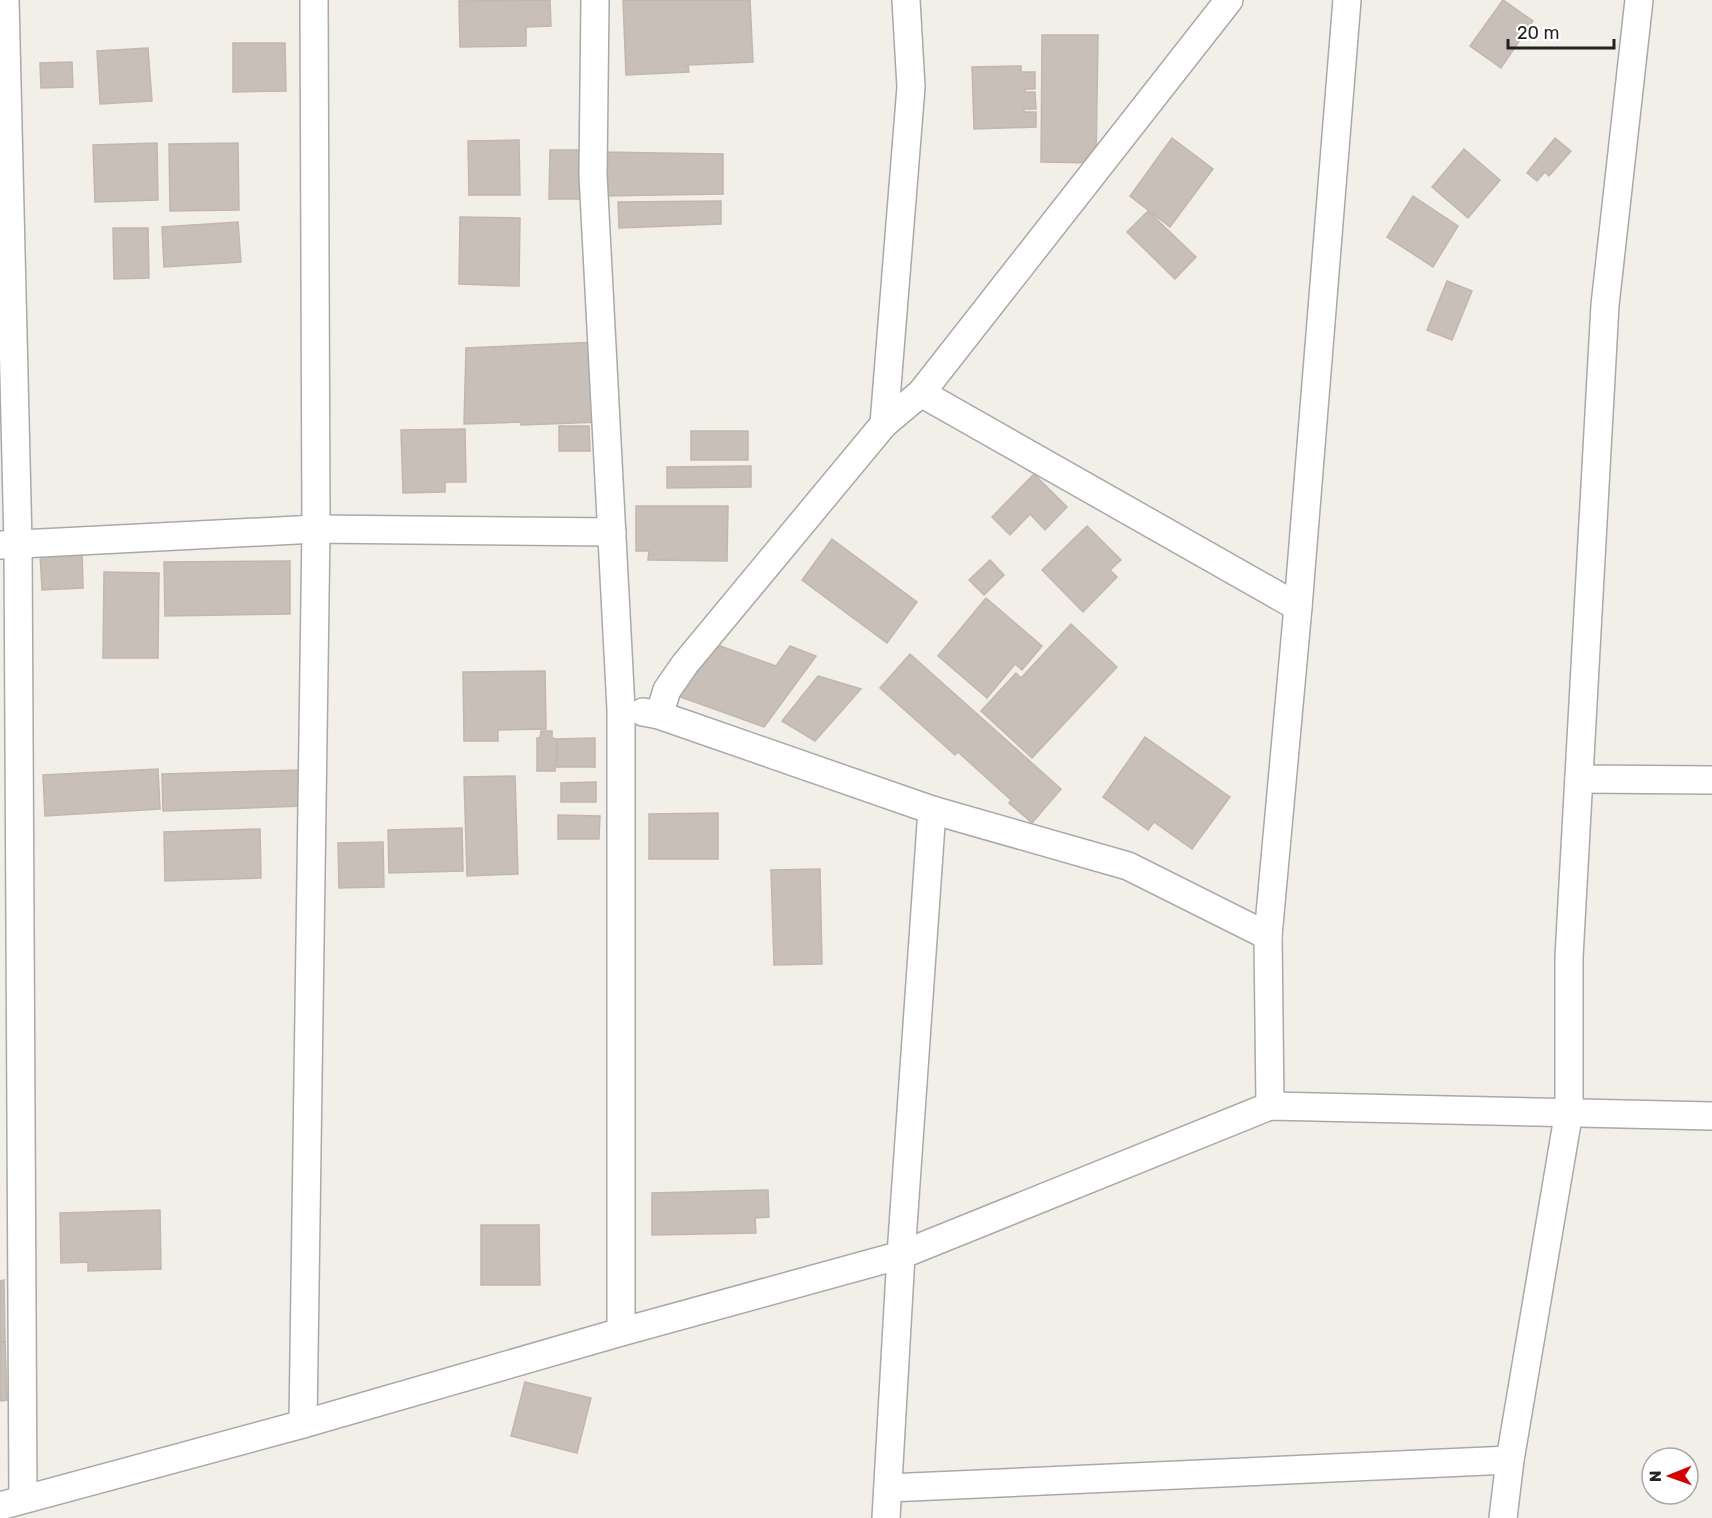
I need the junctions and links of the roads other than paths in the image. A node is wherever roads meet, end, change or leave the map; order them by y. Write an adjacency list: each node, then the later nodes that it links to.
1 (5, 0): 12 (street)
2 (314, 0): 10 (street)
3 (595, 0): 11 (street)
4 (906, 0): 9 (street)
5 (1228, 0): 8 (street)
6 (1347, 0): 13 (street)
7 (1639, 0): 16 (street)
8 (921, 393): 9 (street); 13 (street)
9 (884, 424): 15 (street)
10 (316, 529): 11 (street); 12 (street); 25 (street)
11 (612, 532): 14 (street)
12 (9, 545): 28 (street)
13 (1298, 608): 19 (street)
14 (621, 709): 15 (street); 24 (street)
15 (659, 715): 18 (street)
16 (1579, 779): 17 (street); 21 (street)
17 (1712, 780)
18 (932, 810): 19 (street); 23 (street)
19 (1268, 936): 20 (street)
20 (1270, 1106): 21 (street); 23 (street)
21 (1569, 1112): 22 (street); 26 (street)
22 (1712, 1116)
23 (901, 1255): 24 (street); 27 (street)
24 (621, 1332): 25 (street)
25 (303, 1424): 28 (street)
26 (1510, 1460): 27 (street); 30 (street)
27 (888, 1488): 29 (street)
28 (11, 1502)
29 (886, 1518)
30 (1503, 1518)

